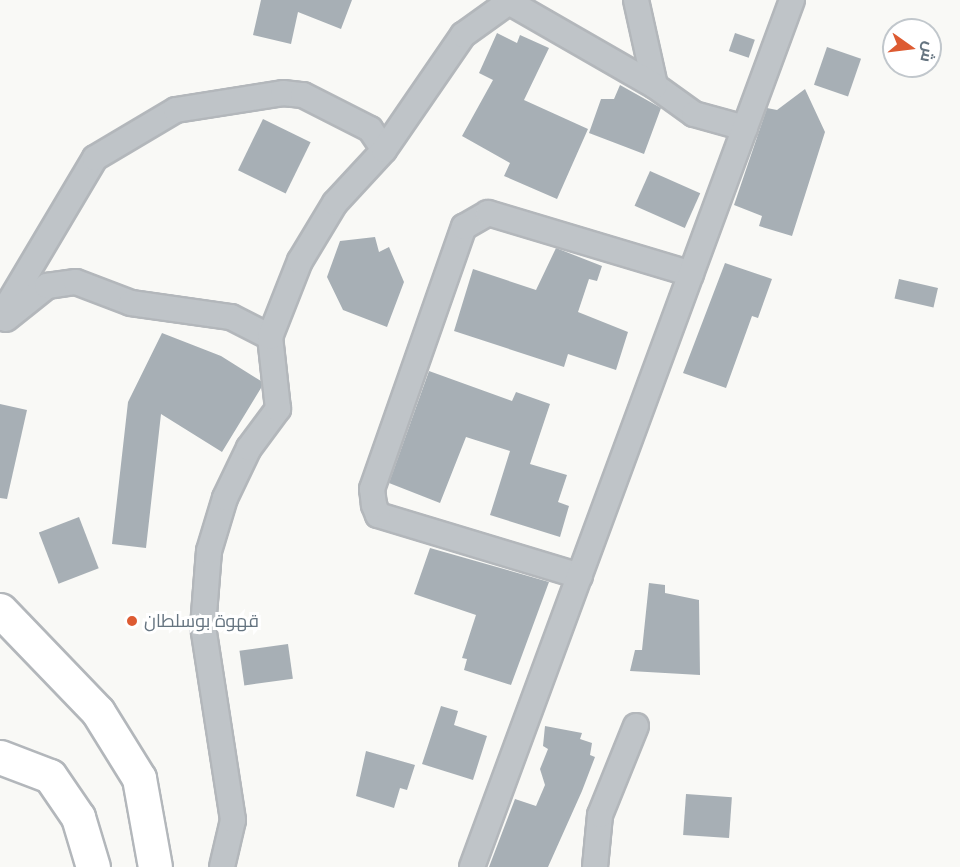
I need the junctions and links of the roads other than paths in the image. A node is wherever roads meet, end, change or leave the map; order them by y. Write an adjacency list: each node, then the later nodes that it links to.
1 (636, 0): 4 (street)
2 (792, 0): 5 (street)
3 (509, 1): 4 (street); 6 (street)
4 (655, 86): 5 (street)
5 (745, 128): 7 (street)
6 (384, 150): 8 (street); 10 (street)
7 (691, 274): 11 (street); 11 (street)
8 (0, 318)
9 (0, 325): 10 (street)
10 (270, 337): 17 (street)
11 (580, 576): 18 (street)
12 (0, 610): 16 (highway)
13 (636, 726): 19 (street)
14 (0, 757): 15 (highway)
15 (93, 867)
16 (156, 867)
17 (222, 867)
18 (472, 867)
19 (595, 867)

